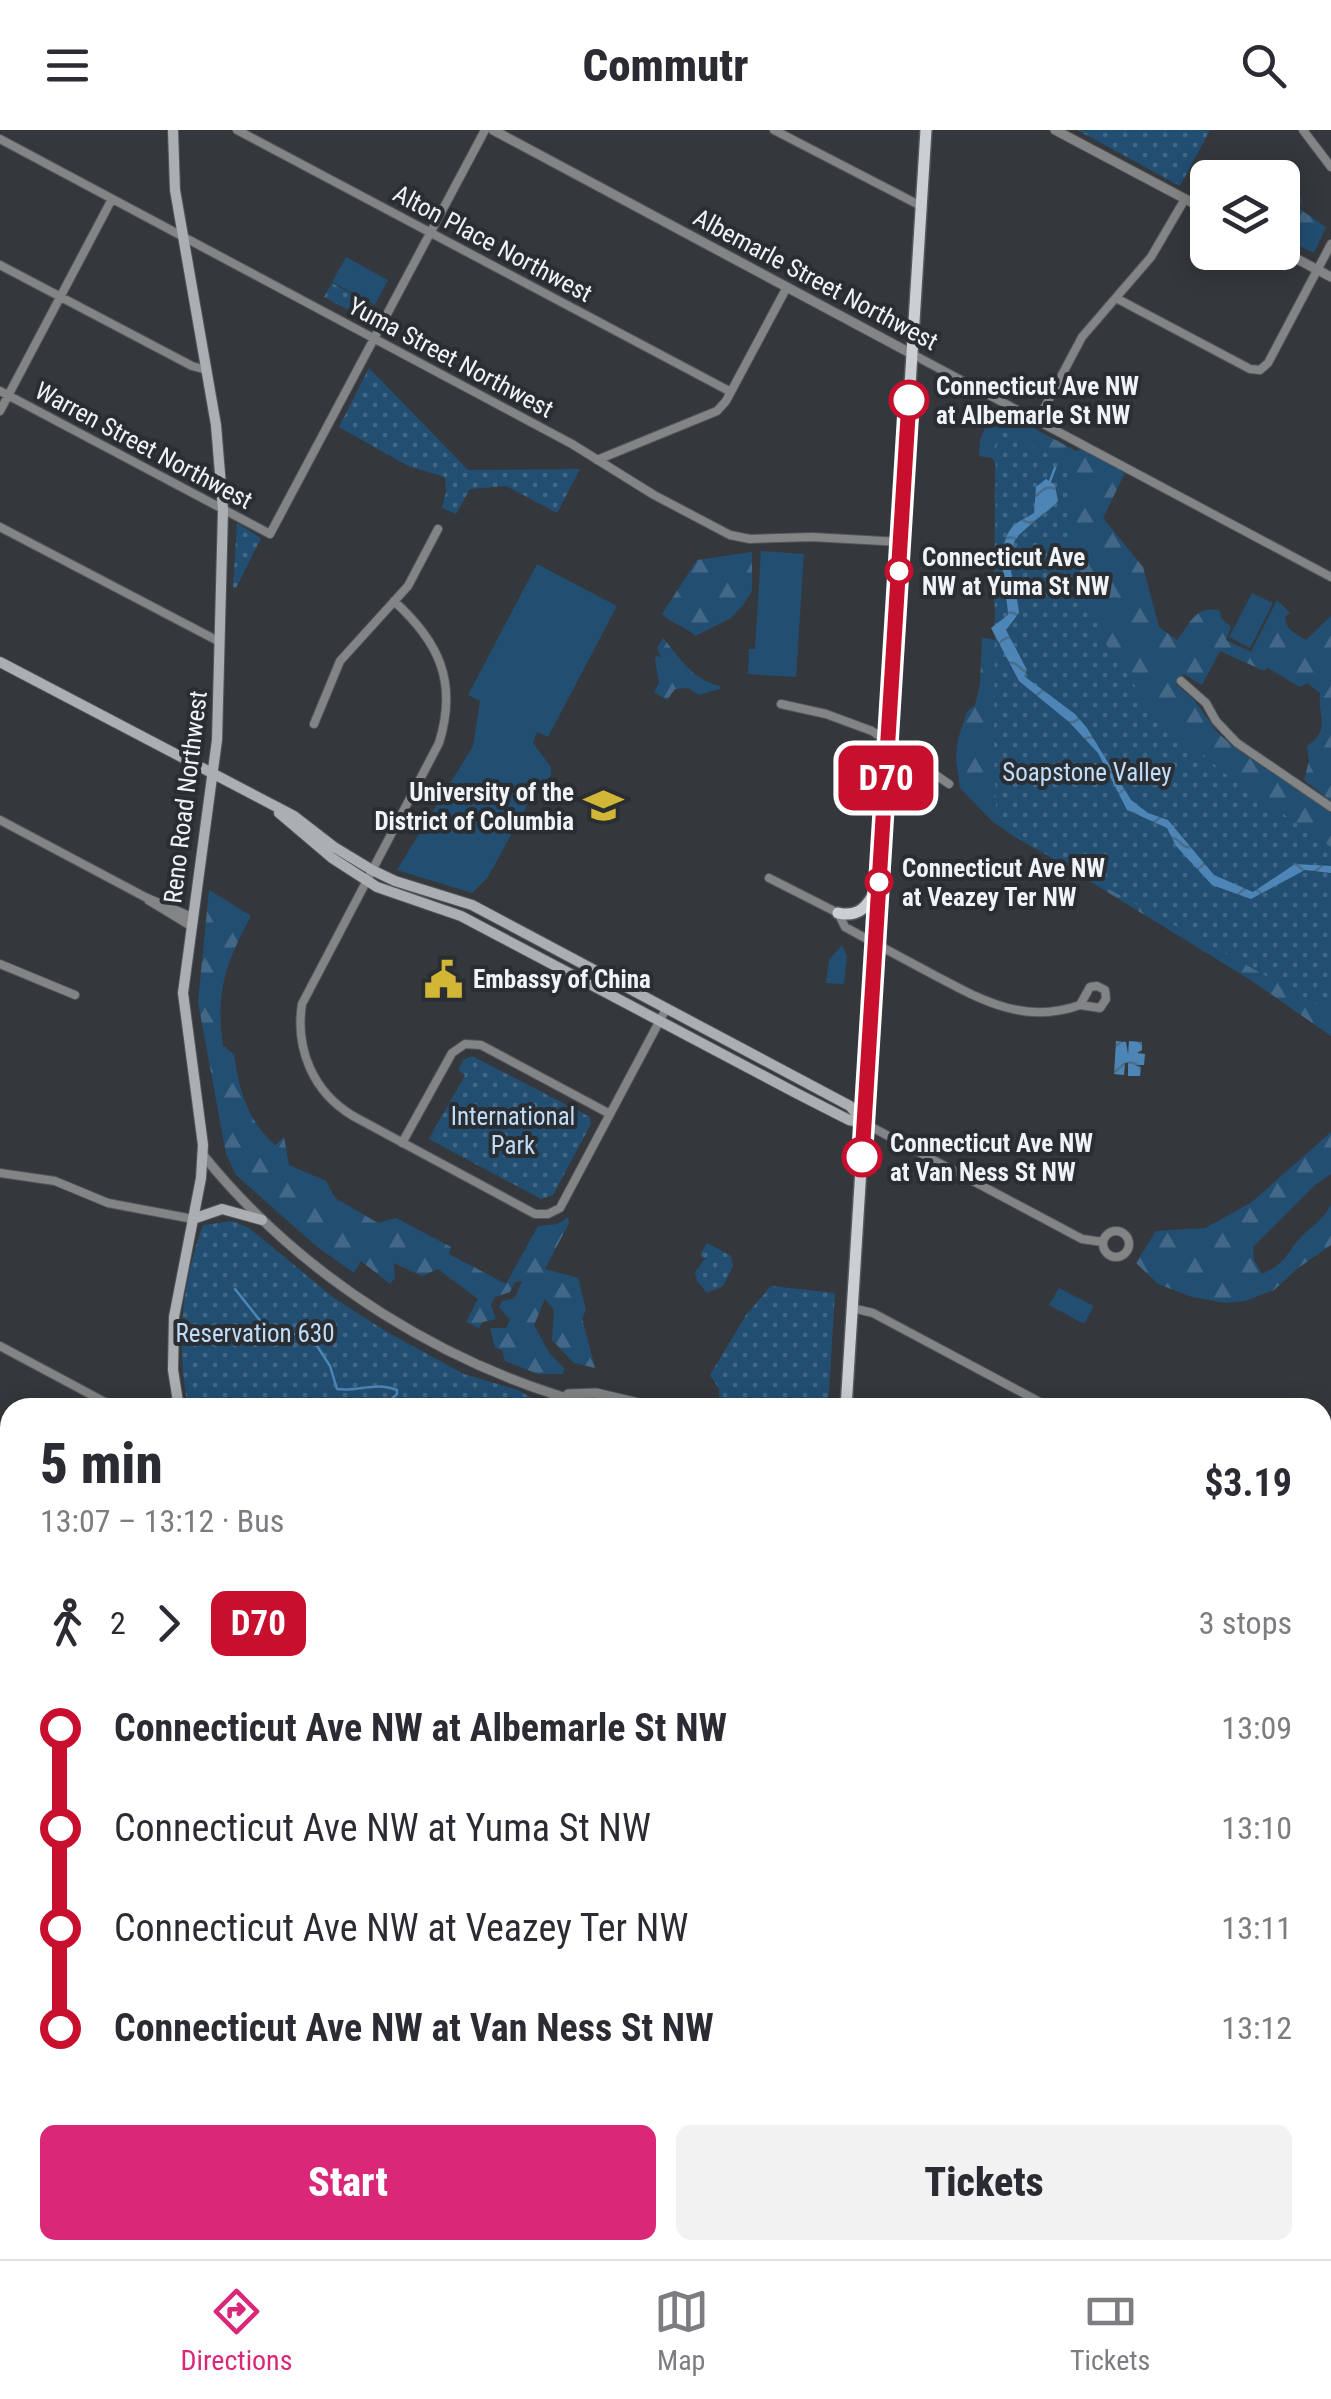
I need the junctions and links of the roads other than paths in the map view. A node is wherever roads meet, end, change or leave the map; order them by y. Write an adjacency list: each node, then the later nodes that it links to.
1 (172, 130): 16 (main road, Reno Road Northwest)
2 (237, 130): 15 (street, Alton Place Northwest)
3 (485, 130): 15 (street)
4 (493, 130): 22 (street, Albemarle Street Northwest)
5 (774, 130): 14 (street)
6 (926, 130): 14 (main road)
7 (1055, 130): 12 (street)
8 (1303, 130): 10 (street)
9 (0, 139): 11 (street, Yuma Street Northwest)
10 (1331, 166)
11 (112, 199): 16 (street, Yuma Street Northwest); 23 (street)
12 (1184, 199): 13 (street); 24 (street)
13 (1190, 202)
14 (922, 206): 26 (main road)
15 (430, 233): 25 (street); 28 (street, Alton Place Northwest)
16 (182, 236): 25 (street, Yuma Street Northwest); 27 (main road, Reno Road Northwest)
17 (1331, 244): 20 (street)
18 (1300, 260): 20 (street)
19 (0, 265): 23 (street)
20 (1318, 270): 21 (street); 24 (street)
21 (1331, 277)
22 (787, 287): 26 (street, Albemarle Street Northwest); 28 (street)
23 (60, 298): 27 (street); 29 (street)
24 (1116, 298): 31 (street)
25 (374, 339): 32 (street, Yuma Street Northwest); 33 (street, Warren Street Northwest)
26 (912, 354): 31 (street, Albemarle Street Northwest); 36 (main road)
27 (207, 370): 33 (main road, Reno Road Northwest)
28 (731, 392): 32 (street)
29 (4, 394): 30 (street); 33 (street, Warren Street Northwest)
30 (0, 411)
31 (1038, 420): 38 (street, Albemarle Street Northwest)
32 (597, 460): 36 (street, Yuma Street Northwest)
33 (223, 510): 40 (main road, Reno Road Northwest)
34 (0, 527): 40 (street)
35 (438, 529): 39 (street)
36 (900, 542): 45 (main road)
37 (1330, 564): 38 (street)
38 (1328, 575)
39 (394, 600): 44 (street); 50 (street)
40 (220, 642): 46 (main road, Reno Road Northwest)
41 (0, 662): 46 (main road)
42 (1181, 681): 48 (street)
43 (781, 704): 45 (street)
44 (314, 724)
45 (888, 745): 47 (street); 52 (main road)
46 (212, 776): 50 (main road); 54 (main road, Reno Road Northwest)
47 (949, 784)
48 (1331, 806)
49 (0, 820): 54 (street)
50 (369, 876): 59 (main road); 60 (main road); 63 (street)
51 (769, 878): 53 (street)
52 (879, 884): 53 (main road); 55 (main road)
53 (838, 913): 55 (street)
54 (191, 921): 64 (main road, Reno Road Northwest)
55 (876, 944): 58 (street); 62 (main road)
56 (0, 964): 57 (street)
57 (75, 995)
58 (1080, 1005)
59 (666, 1010): 60 (street); 62 (main road)
60 (660, 1021): 61 (street); 62 (main road)
61 (610, 1114): 63 (street); 63 (street)
62 (864, 1123): 68 (street); 69 (main road)
63 (402, 1143)
64 (203, 1155): 66 (main road, Reno Road Northwest); 67 (street)
65 (0, 1172): 66 (street)
66 (194, 1218): 67 (main road); 73 (main road, Reno Road Northwest)
67 (262, 1220): 71 (street)
68 (1103, 1242)
69 (852, 1308): 77 (main road); 78 (street)
70 (0, 1346): 72 (street)
71 (560, 1394): 74 (street); 75 (street); 76 (street)
72 (97, 1398)
73 (177, 1398)
74 (560, 1398)
75 (572, 1398)
76 (617, 1398)
77 (847, 1398)
78 (1033, 1398)

